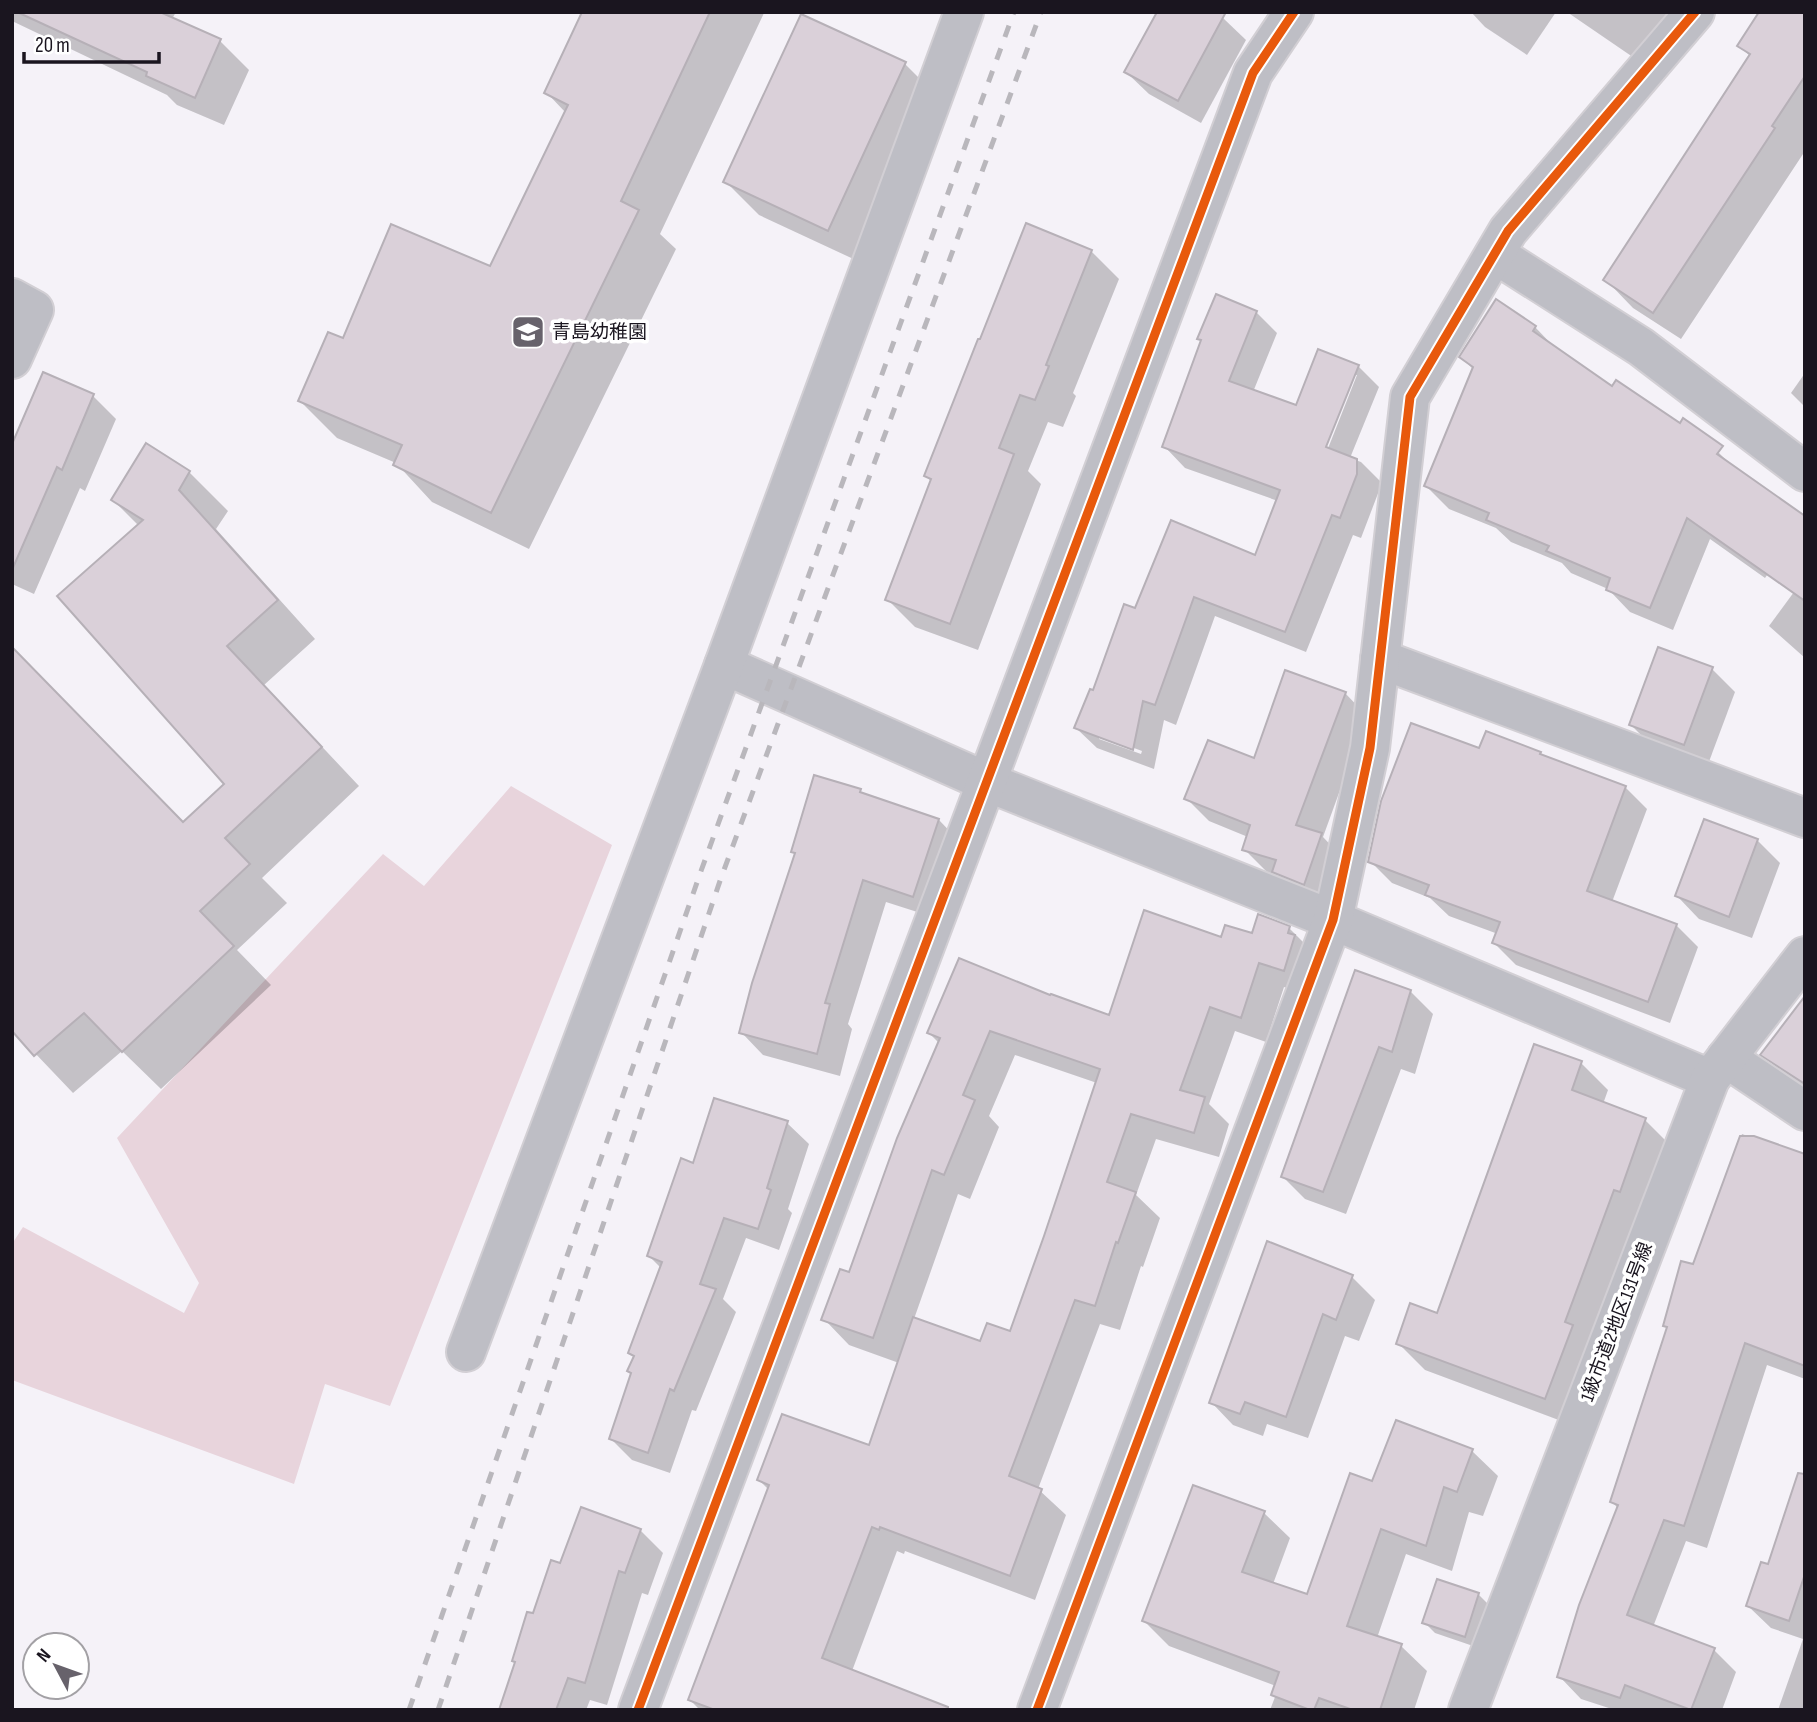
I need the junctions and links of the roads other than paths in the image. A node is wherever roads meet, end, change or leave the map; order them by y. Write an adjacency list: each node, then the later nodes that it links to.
1 (964, 12): 9 (street)
2 (1294, 12): 10 (street)
3 (1695, 12): 4 (street)
4 (1495, 254): 7 (street); 8 (street)
5 (12, 298): 6 (street)
6 (12, 359)
7 (1805, 472)
8 (1380, 659): 11 (street); 12 (street)
9 (724, 665): 10 (street); 16 (street)
10 (987, 782): 12 (street); 17 (street)
11 (1805, 818)
12 (1333, 920): 14 (street); 18 (street)
13 (1805, 957): 14 (street, 1級市道2地区131号線)
14 (1718, 1068): 15 (street); 19 (street, 1級市道2地区131号線)
15 (1805, 1111)
16 (466, 1352)
17 (638, 1710)
18 (1037, 1710)
19 (1468, 1710)

